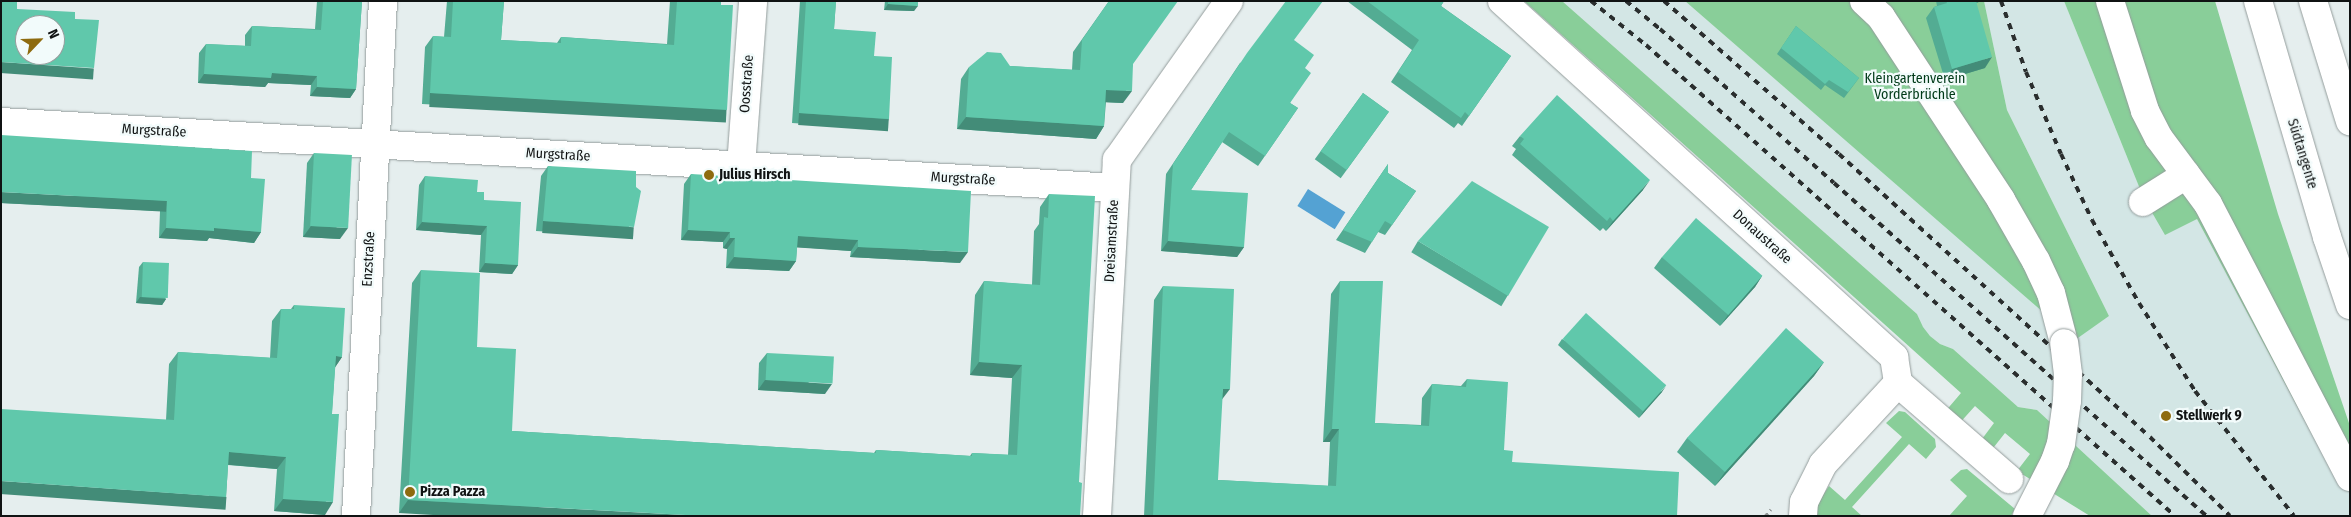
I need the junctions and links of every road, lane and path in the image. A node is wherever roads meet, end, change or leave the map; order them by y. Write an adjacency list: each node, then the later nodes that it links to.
1 (382, 1): 11 (main road, Enzstraße)
2 (753, 1): 12 (main road, Oosstraße)
3 (1229, 1): 14 (main road, Dreisamstraße)
4 (1502, 1): 17 (main road, Donaustraße)
5 (1864, 1): 23 (main road, bridge)
6 (2110, 1): 13 (main road)
7 (2258, 1): 16 (main road, Südtangente)
8 (2313, 1): 9 (main road)
9 (2350, 120)
10 (1, 122): 11 (main road, Murgstraße)
11 (376, 144): 12 (main road, Murgstraße); 20 (main road, Enzstraße)
12 (741, 166): 14 (main road, Murgstraße)
13 (2186, 175): 15 (main road); 18 (main road)
14 (1115, 188): 21 (main road, Dreisamstraße)
15 (2143, 202)
16 (2350, 305)
17 (1898, 383): 19 (main road); 22 (main road)
18 (2350, 476)
19 (2009, 479)
20 (356, 516)
21 (1097, 516)
22 (1803, 516)
23 (2028, 516)

